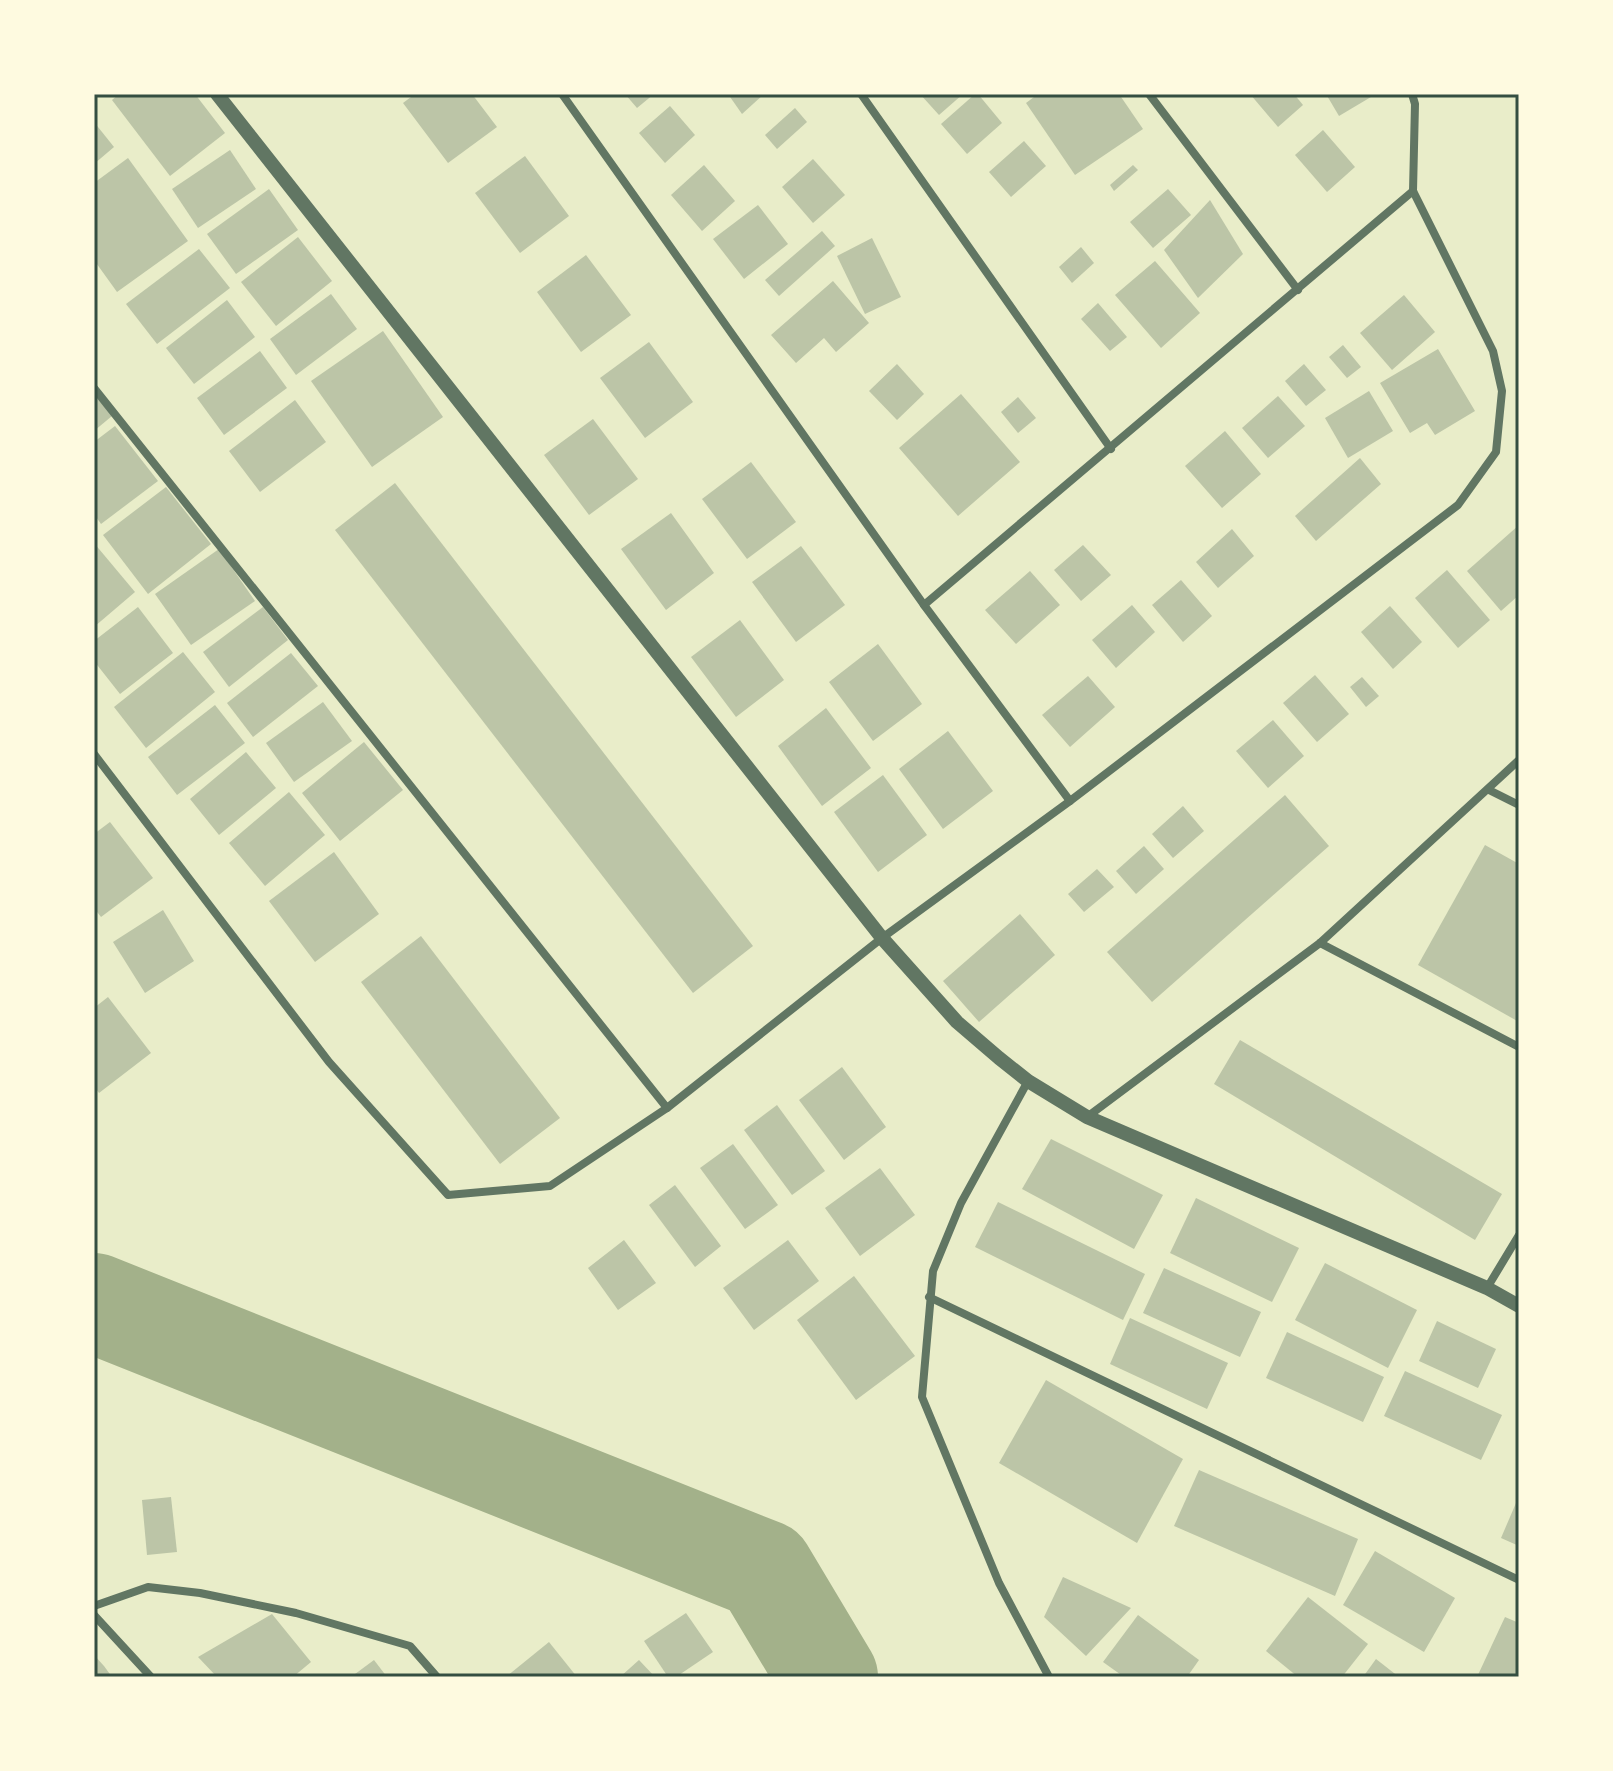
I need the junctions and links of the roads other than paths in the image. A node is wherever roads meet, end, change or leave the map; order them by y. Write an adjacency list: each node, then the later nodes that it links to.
1 (217, 94): 16 (street)
2 (562, 94): 10 (street)
3 (861, 94): 9 (street)
4 (1149, 94): 7 (street)
5 (1412, 94): 6 (street)
6 (1413, 191): 7 (street); 14 (street)
7 (1298, 290): 9 (street)
8 (94, 388): 20 (street)
9 (1111, 449): 10 (street)
10 (924, 605): 14 (street)
11 (94, 754): 20 (street)
12 (1519, 760): 13 (street)
13 (1489, 790): 15 (street); 17 (street)
14 (1070, 801): 16 (street)
15 (1519, 805)
16 (882, 938): 19 (street); 20 (street)
17 (1320, 943): 18 (street); 21 (street)
18 (1519, 1047)
19 (1028, 1081): 21 (street); 24 (street)
20 (667, 1108)
21 (1087, 1117): 23 (street)
22 (1519, 1235): 23 (street)
23 (1487, 1288): 25 (street)
24 (929, 1297): 26 (street); 31 (street)
25 (1519, 1306)
26 (1519, 1580)
27 (94, 1606): 30 (street)
28 (94, 1615): 29 (street)
29 (151, 1677)
30 (437, 1677)
31 (1049, 1677)

